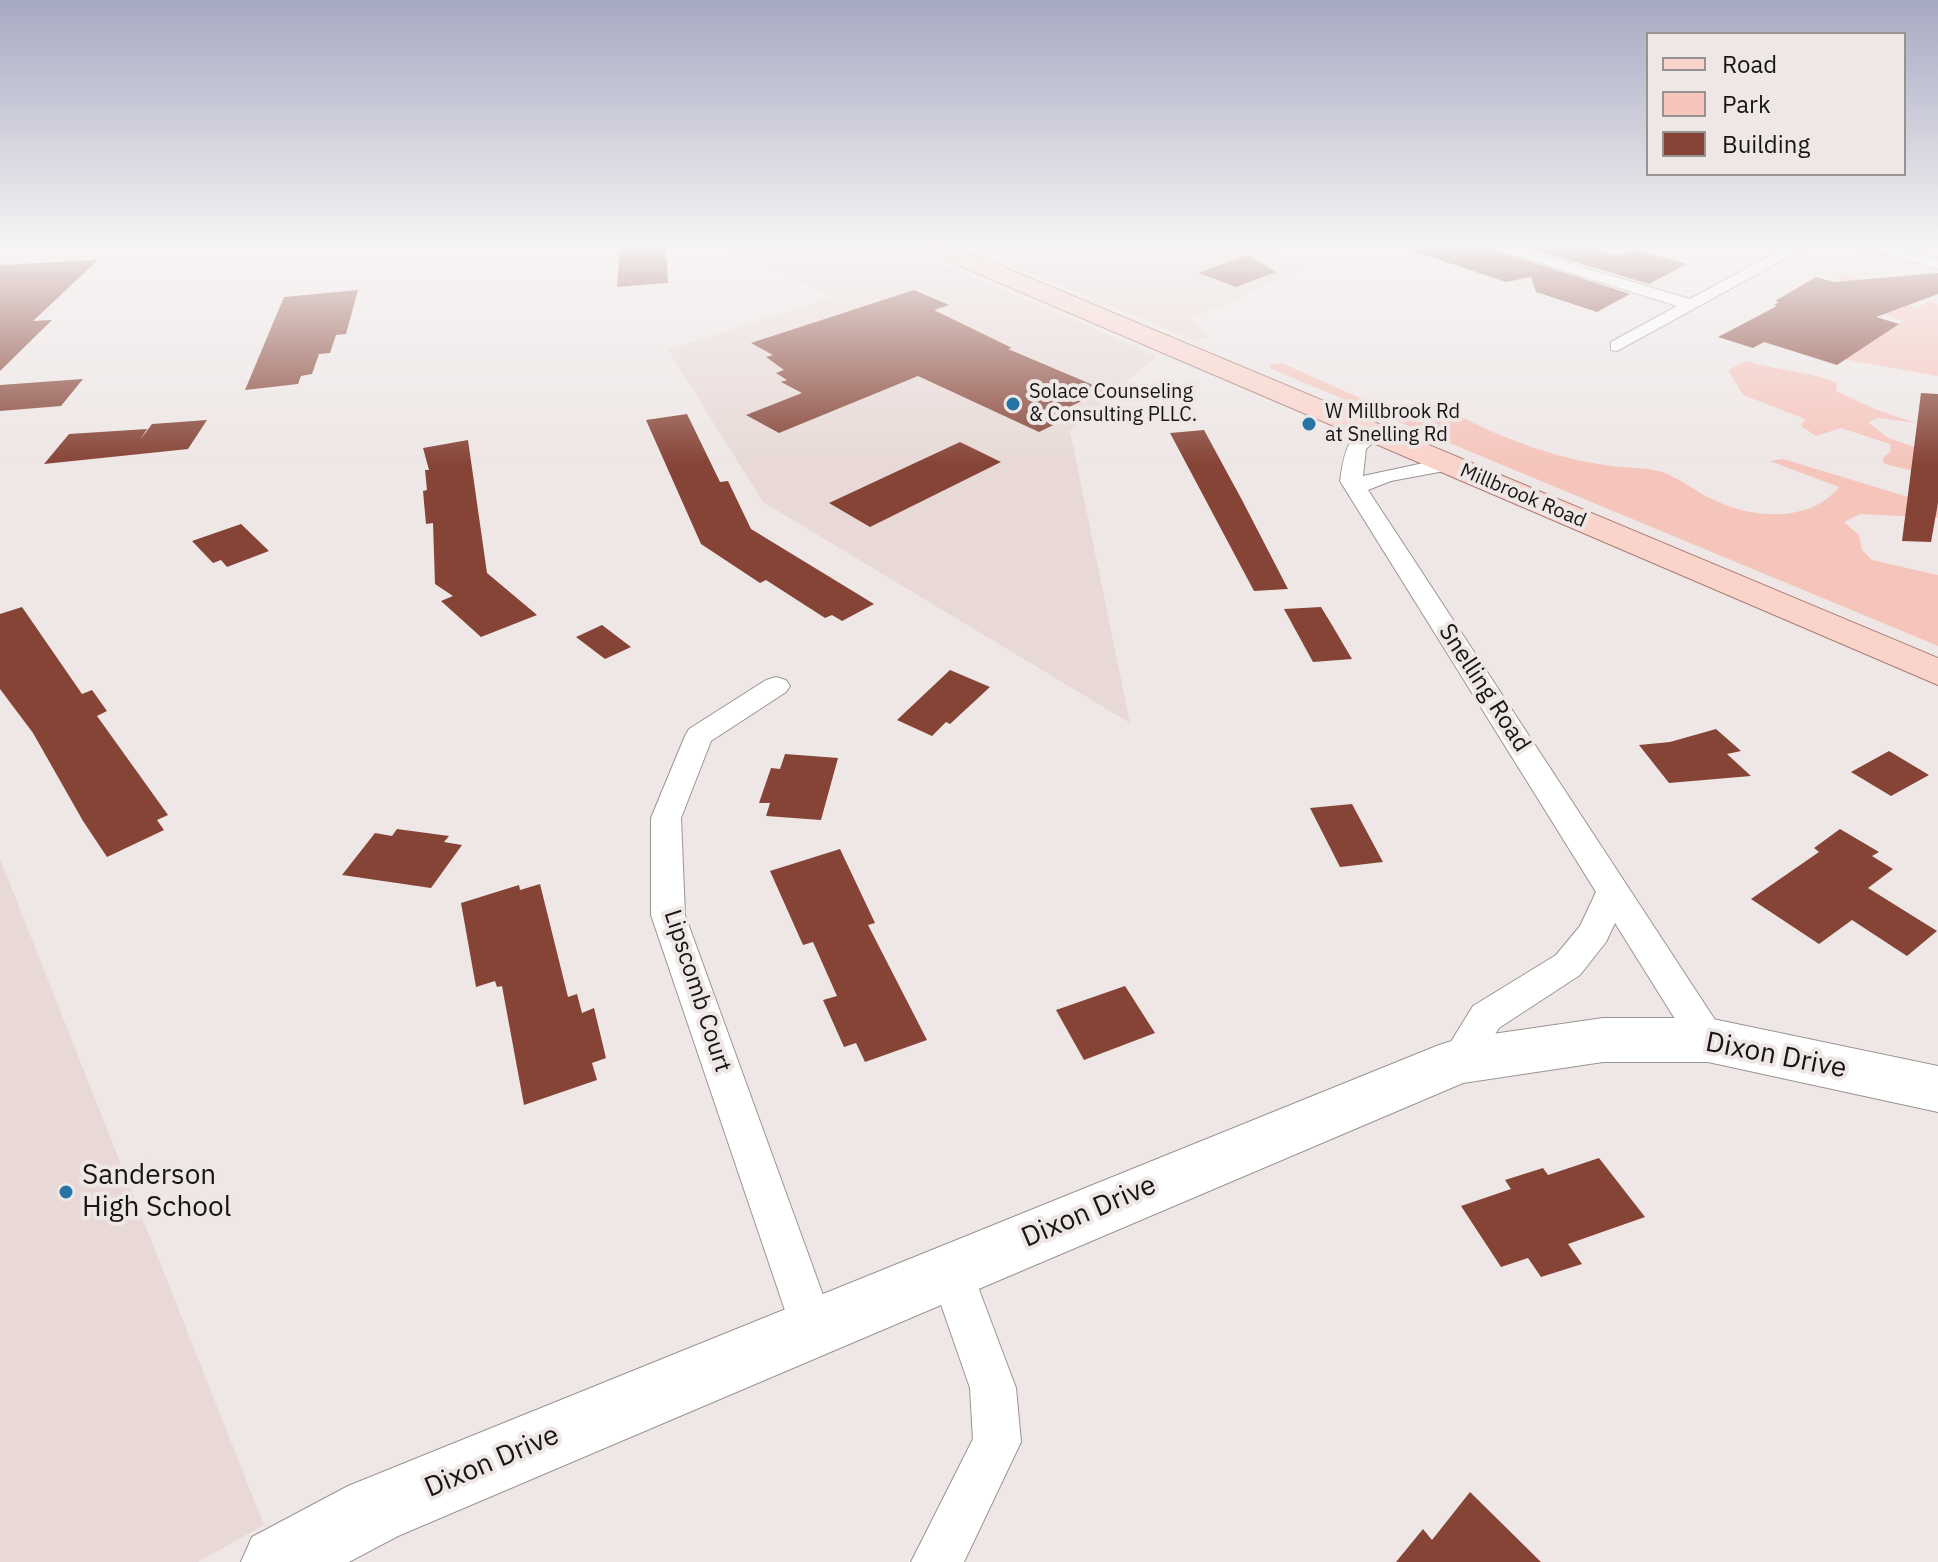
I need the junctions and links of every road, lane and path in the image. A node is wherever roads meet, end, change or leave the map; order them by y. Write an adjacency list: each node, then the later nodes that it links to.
1 (1102, 318): 4 (main road, Millbrook Road)
2 (1668, 318): 3 (street)
3 (1617, 346)
4 (1373, 433): 5 (main road, Millbrook Road); 6 (street)
5 (1447, 464): 6 (street); 7 (main road, Millbrook Road)
6 (1355, 487): 9 (street, Snelling Road)
7 (1938, 673)
8 (776, 686): 14 (street, Lipscomb Court)
9 (1613, 890): 10 (street, Snelling Road); 11 (street)
10 (1708, 1040): 11 (street, Dixon Drive); 12 (street, Dixon Drive)
11 (1458, 1061): 13 (street, Dixon Drive)
12 (1938, 1089)
13 (951, 1270): 14 (street, Dixon Drive); 16 (street)
14 (813, 1328): 15 (street, Dixon Drive)
15 (277, 1562)
16 (937, 1562)

